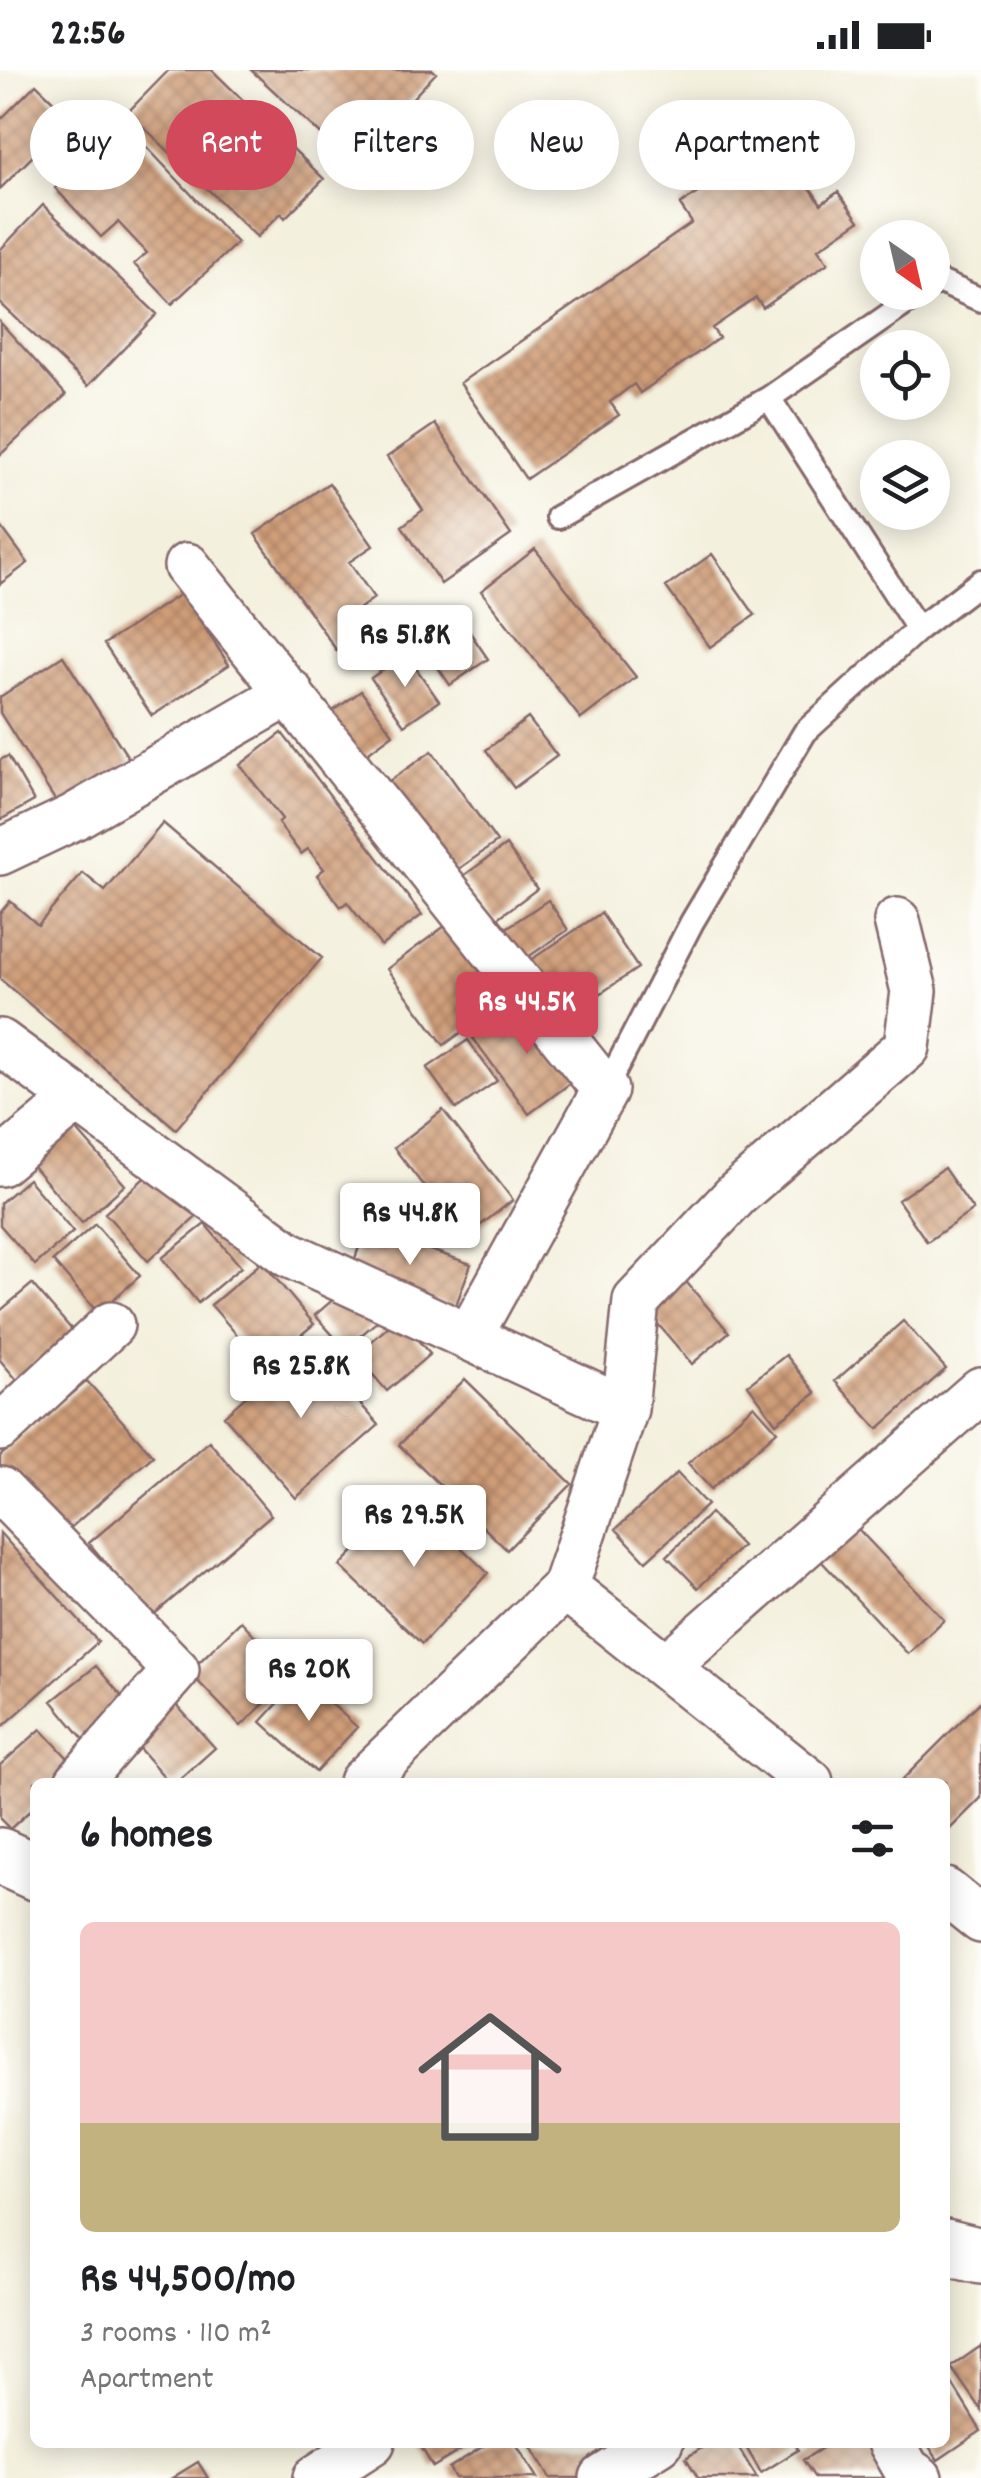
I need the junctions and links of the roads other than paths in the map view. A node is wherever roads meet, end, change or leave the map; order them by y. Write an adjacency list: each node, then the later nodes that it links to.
1 (950, 286): 2 (lane)
2 (981, 300)
3 (896, 310): 4 (lane)
4 (768, 398): 5 (lane); 8 (lane)
5 (558, 517)
6 (187, 566): 9 (street)
7 (981, 581): 8 (lane)
8 (918, 630): 13 (lane)
9 (290, 692): 10 (street); 13 (street)
10 (0, 852)
11 (897, 921): 19 (street)
12 (0, 1042): 14 (street)
13 (605, 1090): 17 (street)
14 (78, 1099): 15 (street); 17 (street)
15 (0, 1163)
16 (111, 1325): 20 (street)
17 (469, 1338): 19 (street)
18 (981, 1390): 23 (street)
19 (625, 1409): 22 (street)
20 (0, 1428)
21 (0, 1490): 24 (street)
22 (565, 1587): 23 (street); 25 (street)
23 (666, 1667): 26 (street)
24 (82, 1778)
25 (366, 1778)
26 (805, 1778)
27 (950, 1895): 28 (street)
28 (981, 1920)
29 (950, 2248): 30 (street)
30 (981, 2256)
31 (363, 2448): 33 (street)
32 (650, 2448): 34 (street)
33 (316, 2478)
34 (603, 2478)

